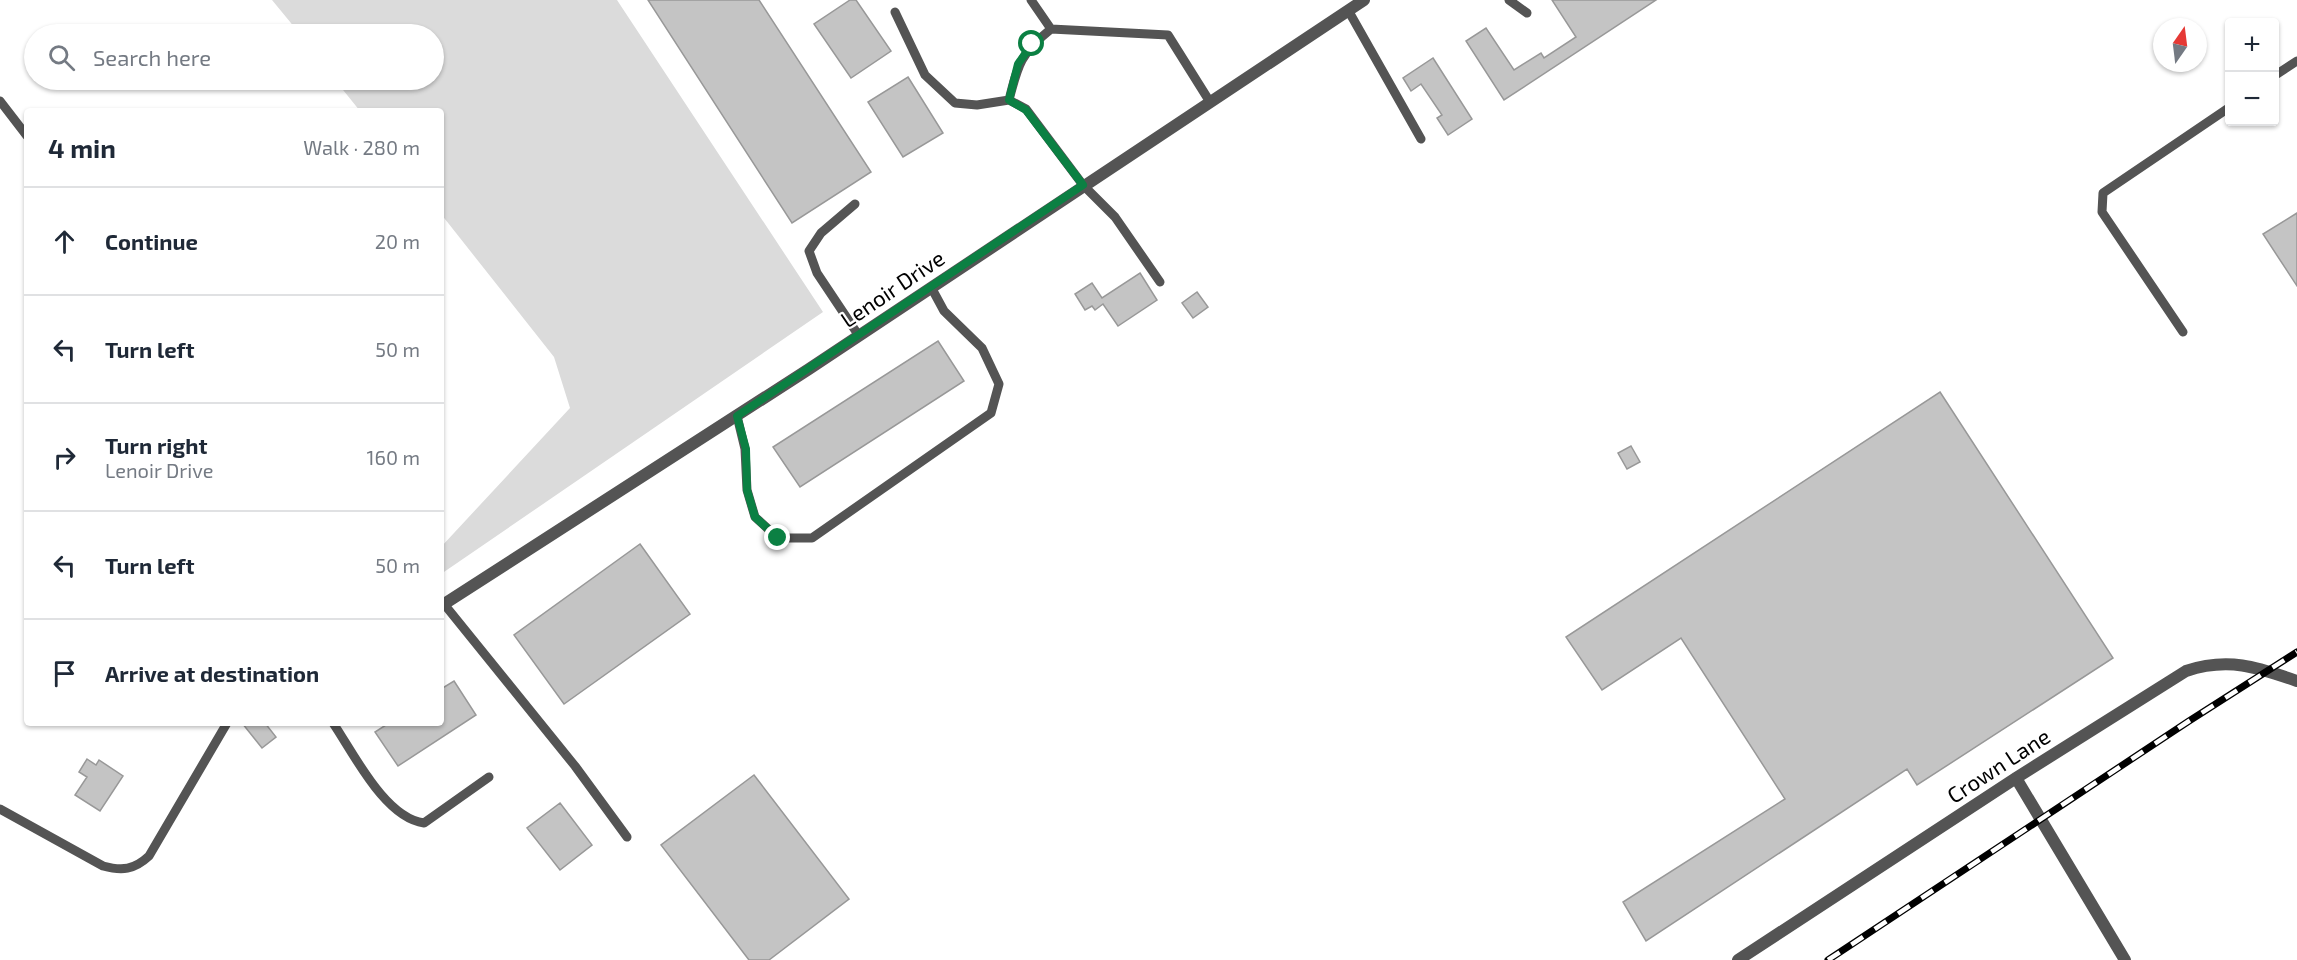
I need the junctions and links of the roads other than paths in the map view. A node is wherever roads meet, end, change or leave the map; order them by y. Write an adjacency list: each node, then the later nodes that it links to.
1 (1031, 0): 7 (lane)
2 (1364, 0): 4 (street, Lenoir Drive)
3 (1509, 0): 6 (lane)
4 (1348, 10): 12 (street, Lenoir Drive); 15 (lane)
5 (895, 12): 10 (lane)
6 (1527, 13)
7 (1051, 29): 10 (lane); 12 (lane)
8 (2297, 61): 9 (lane)
9 (2279, 73)
10 (1009, 100): 16 (lane)
11 (0, 101): 14 (lane)
12 (1210, 102): 16 (street, Lenoir Drive)
13 (2225, 110): 20 (lane)
14 (24, 132)
15 (1422, 140)
16 (1083, 185): 18 (lane); 19 (street, Lenoir Drive)
17 (855, 204): 21 (lane)
18 (1160, 282)
19 (931, 287): 21 (street, Lenoir Drive); 22 (lane)
20 (2183, 332)
21 (859, 336): 22 (street, Lenoir Drive)
22 (737, 416): 23 (street, Lenoir Drive)
23 (444, 604)
24 (444, 607): 31 (lane)
25 (2297, 681): 29 (street, Crown Lane)
26 (224, 726): 30 (lane)
27 (335, 726): 28 (lane)
28 (489, 777)
29 (2016, 778): 32 (street, Crown Lane); 33 (street)
30 (0, 809)
31 (627, 837)
32 (1738, 960)
33 (2125, 960)

